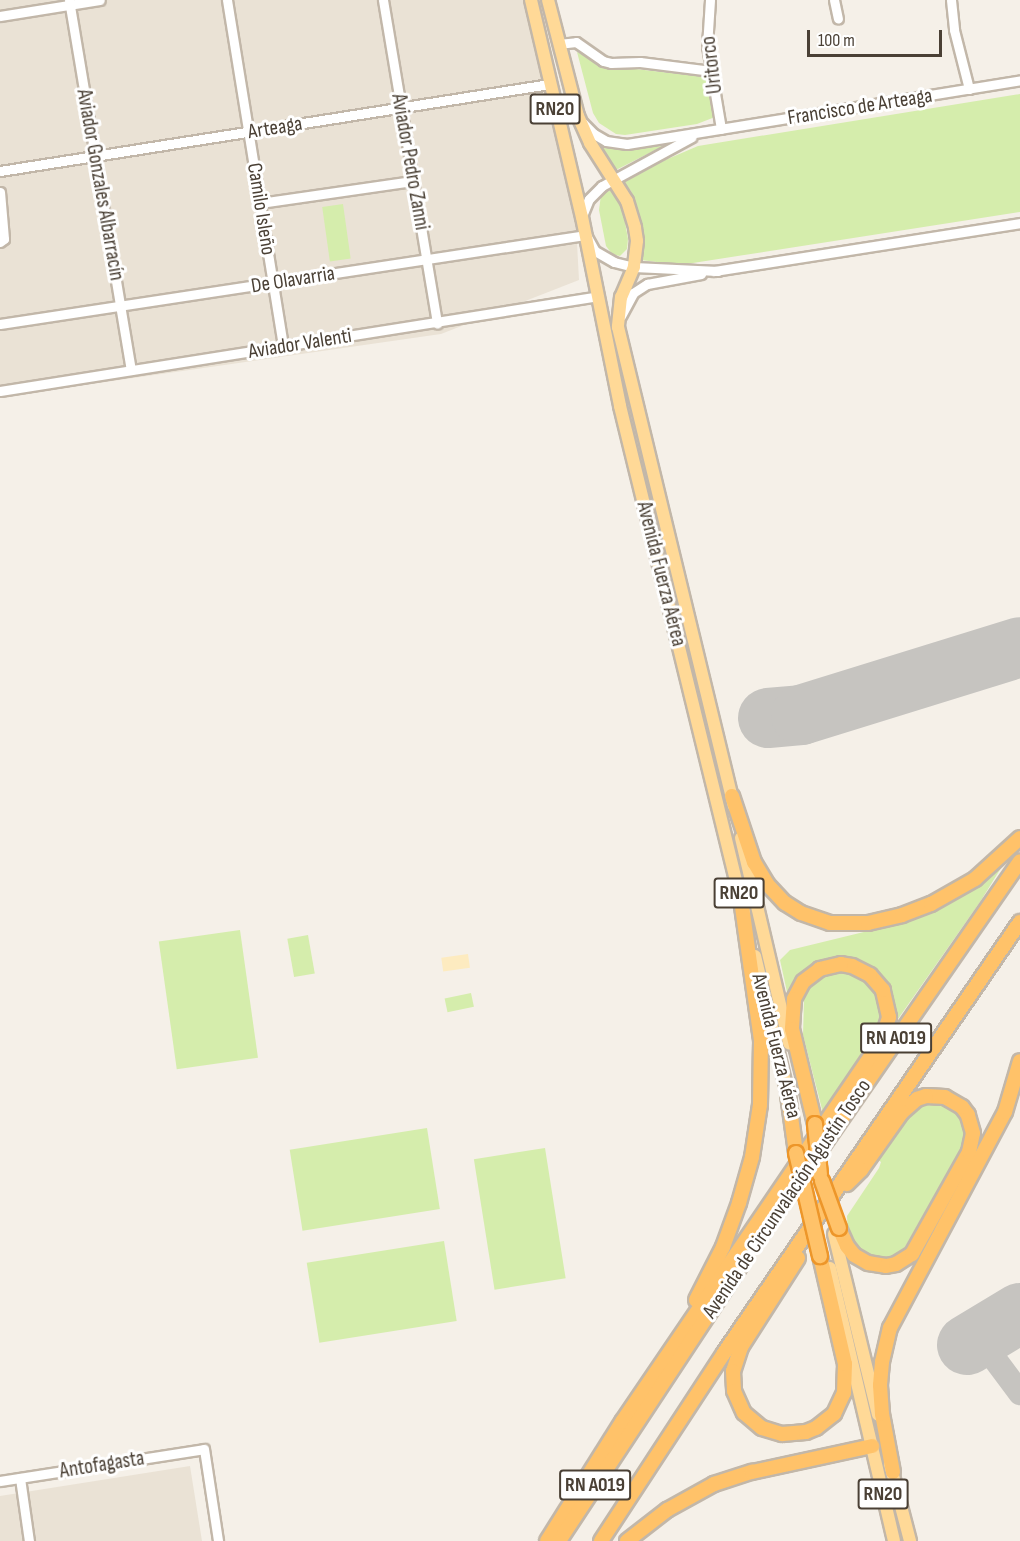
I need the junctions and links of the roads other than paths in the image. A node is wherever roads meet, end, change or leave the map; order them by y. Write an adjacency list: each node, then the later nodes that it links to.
1 (100, 0): 9 (street)
2 (227, 0): 20 (street, Camilo Isleño)
3 (382, 0): 17 (street, Aviador Pedro Zanni)
4 (531, 0): 15 (main road, Avenida Fuerza Aérea / RN20)
5 (548, 0): 12 (main road, Avenida Fuerza Aérea / RN20)
6 (710, 0): 13 (street, Uritorco)
7 (834, 0): 11 (street)
8 (951, 0): 16 (street)
9 (69, 2): 10 (street); 22 (street, Aviador Gonzales Albarracín)
10 (0, 16)
11 (838, 19)
12 (558, 44): 13 (street); 18 (main road, Avenida Fuerza Aérea / RN20)
13 (711, 71): 19 (street, Uritorco)
14 (1020, 80): 16 (street, Francisco de Arteaga)
15 (549, 84): 17 (street, Arteaga); 28 (main road, Avenida Fuerza Aérea / RN20)
16 (969, 89): 19 (street, Francisco de Arteaga)
17 (401, 108): 20 (street, Arteaga); 25 (street, Aviador Pedro Zanni)
18 (578, 116): 21 (street, Francisco de Arteaga); 24 (main road, Avenida Fuerza Aérea / RN20)
19 (721, 129): 21 (street, Francisco de Arteaga)
20 (249, 132): 22 (street, Arteaga); 27 (street, Camilo Isleño)
21 (699, 133): 24 (street, Francisco de Arteaga)
22 (95, 156): 23 (street, Arteaga); 37 (street, Aviador Gonzales Albarracín)
23 (0, 171)
24 (615, 178): 28 (street, Francisco de Arteaga); 33 (main road, Avenida Fuerza Aérea / RN20)
25 (412, 181): 27 (street); 32 (street, Aviador Pedro Zanni)
26 (0, 192): 31 (street)
27 (260, 203): 35 (street, Camilo Isleño)
28 (582, 217): 30 (main road, Avenida Fuerza Aérea / RN20)
29 (1020, 223): 34 (street)
30 (586, 235): 32 (street, De Olavarria); 33 (street); 36 (main road, Avenida Fuerza Aérea / RN20)
31 (0, 242)
32 (426, 260): 35 (street, De Olavarria); 39 (street, Aviador Pedro Zanni)
33 (634, 267): 34 (street); 40 (main road, Avenida Fuerza Aérea / RN20)
34 (718, 271): 40 (street)
35 (273, 283): 37 (street, De Olavarria); 41 (street, Camilo Isleño)
36 (599, 296): 39 (street, Aviador Valenti); 45 (main road, Avenida Fuerza Aérea / RN20)
37 (120, 307): 38 (street, De Olavarria); 42 (street, Aviador Gonzales Albarracín)
38 (0, 324)
39 (437, 324): 41 (street, Aviador Valenti)
40 (618, 327): 44 (main road, Avenida Fuerza Aérea / RN20)
41 (283, 347): 42 (street, Aviador Valenti)
42 (131, 370): 43 (street, Aviador Valenti)
43 (0, 391)
44 (690, 620): 45 (main road); 46 (main road, Avenida Fuerza Aérea / RN20)
45 (673, 625): 49 (main road, Avenida Fuerza Aérea / RN20)
46 (732, 796): 47 (highway); 53 (main road, Avenida Fuerza Aérea / RN20)
47 (1020, 838)
48 (1020, 861): 65 (highway, Avenida de Circunvalación Agustín Tosco / RN A019)
49 (742, 906): 52 (main road, Avenida Fuerza Aérea / RN20); 57 (highway)
50 (1020, 922): 54 (highway, Avenida de Circunvalación Agustín Tosco / RN A019)
51 (1020, 1061): 59 (highway)
52 (788, 1095): 56 (highway, bridge)
53 (813, 1127): 55 (highway, bridge); 57 (highway)
54 (822, 1209): 55 (highway); 56 (highway); 66 (highway, Avenida de Circunvalación Agustín Tosco / RN A019)
55 (837, 1231): 59 (main road, RN20)
56 (822, 1252): 58 (main road, RN20)
57 (639, 1398): 64 (highway)
58 (872, 1446): 67 (highway); 68 (main road, RN20)
59 (893, 1472): 69 (main road, RN20)
60 (20, 1478): 61 (street, Antofagasta); 62 (street); 63 (street, Antofagasta)
61 (0, 1481)
62 (29, 1541)
63 (218, 1541)
64 (547, 1541)
65 (560, 1541)
66 (601, 1541)
67 (627, 1541)
68 (894, 1541)
69 (909, 1541)

